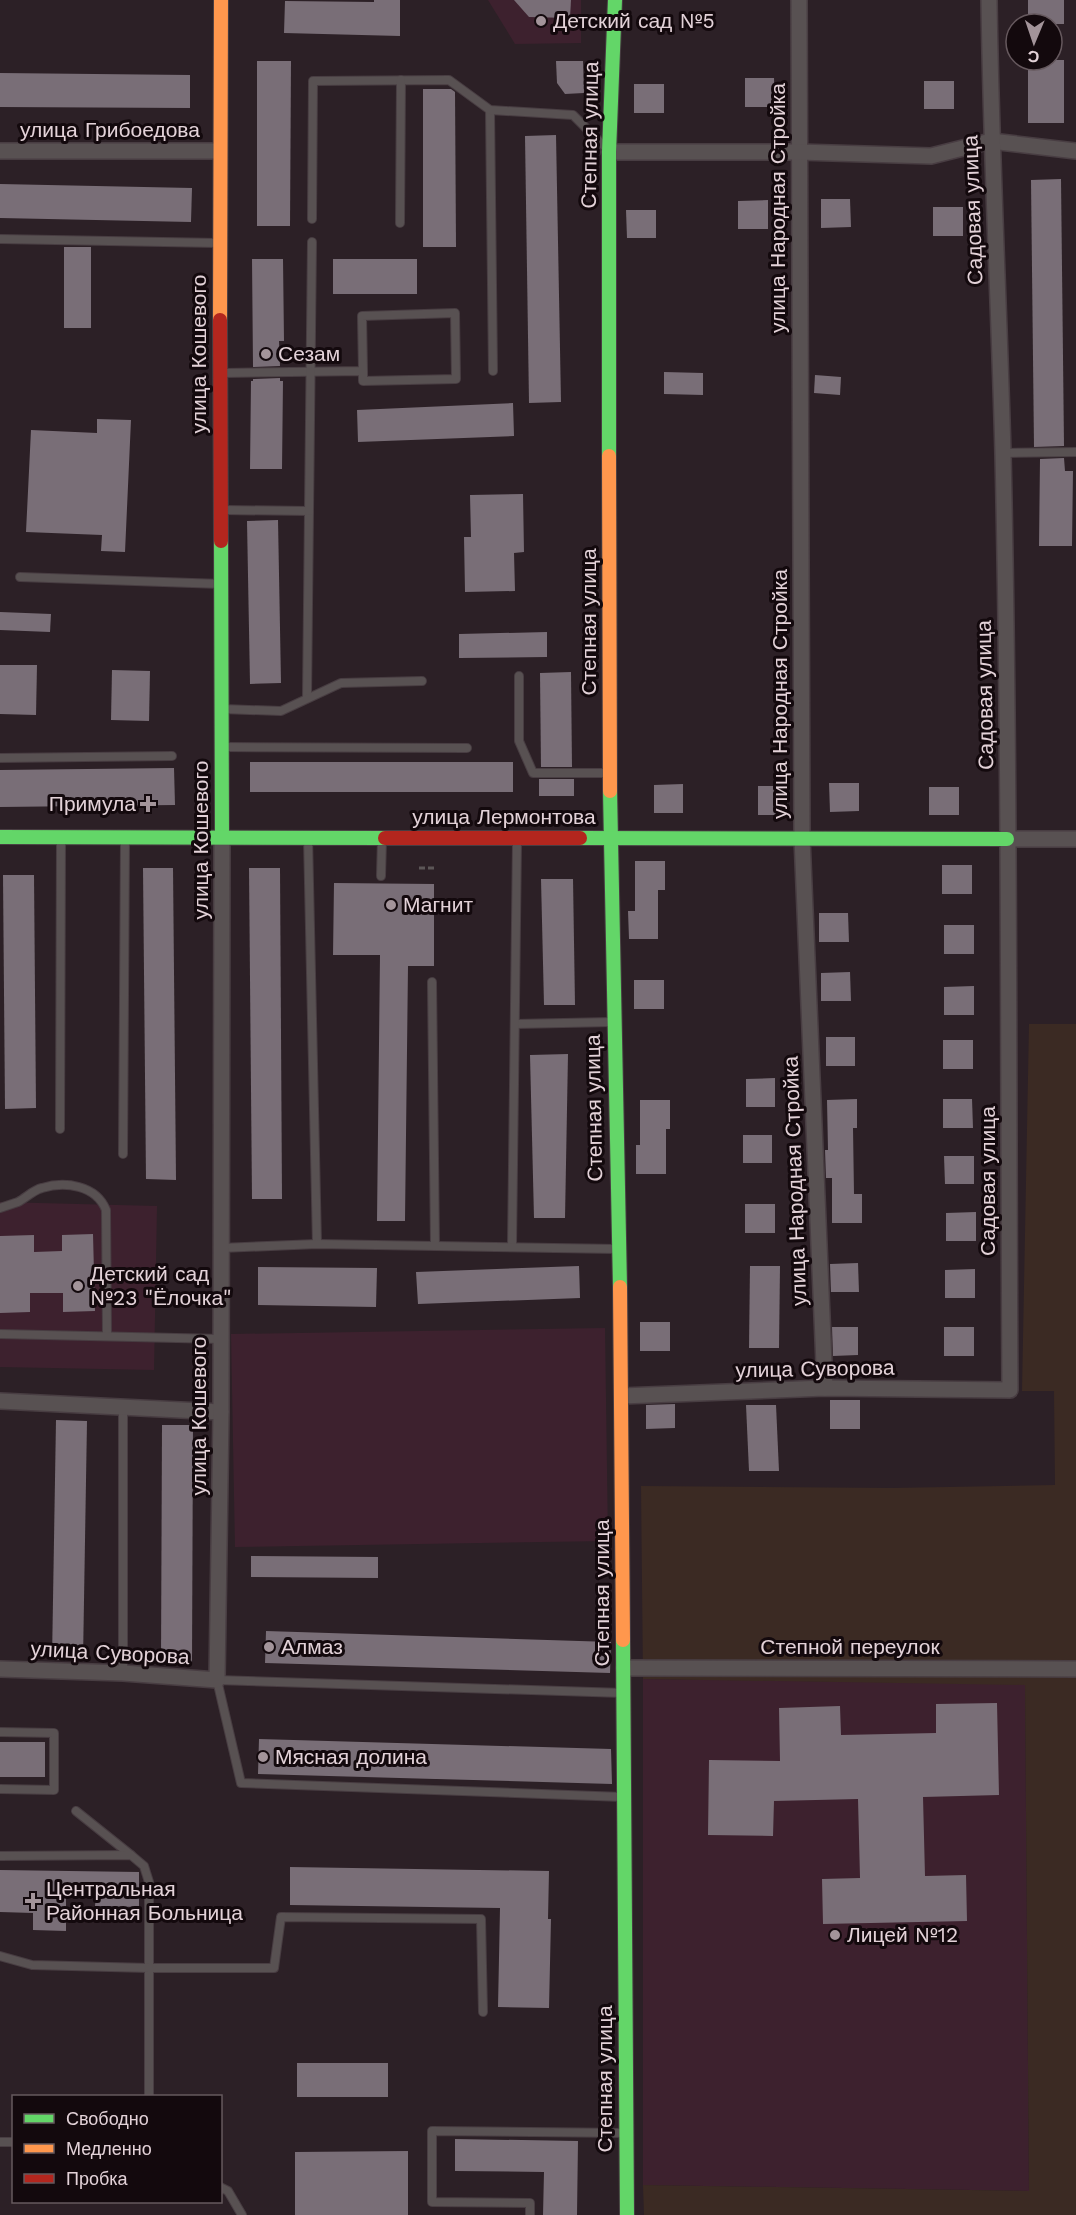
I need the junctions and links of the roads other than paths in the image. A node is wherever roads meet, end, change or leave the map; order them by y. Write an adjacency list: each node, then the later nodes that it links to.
1 (221, 0): 9 (street, улица Кошевого)
2 (615, 0): 11 (street, Степная улица)
3 (799, 0): 12 (street, улица Народная Стройка)
4 (989, 0): 7 (street, Садовая улица)
5 (401, 80): 6 (lane); 13 (lane); 14 (lane)
6 (490, 110): 11 (lane); 19 (lane)
7 (991, 141): 10 (street); 12 (street); 23 (street, Садовая улица)
8 (0, 151): 9 (street, улица Грибоедова)
9 (219, 151): 17 (street, улица Кошевого)
10 (1076, 151)
11 (609, 152): 12 (street); 36 (street, Степная улица)
12 (799, 152): 45 (street, улица Народная Стройка)
13 (312, 219)
14 (400, 223)
15 (0, 239): 17 (lane)
16 (312, 242): 20 (lane)
17 (220, 243): 21 (street, улица Кошевого)
18 (363, 371): 18 (lane); 20 (lane)
19 (493, 371)
20 (311, 372): 21 (lane); 25 (lane)
21 (220, 373): 24 (street, улица Кошевого)
22 (1076, 452): 23 (lane)
23 (1003, 453): 46 (street, Садовая улица)
24 (222, 510): 25 (lane); 27 (street, улица Кошевого)
25 (309, 511): 30 (lane)
26 (20, 577): 27 (lane)
27 (222, 584): 31 (street, улица Кошевого)
28 (519, 676): 36 (lane)
29 (422, 681): 30 (lane)
30 (308, 698): 31 (lane)
31 (222, 709): 32 (street, улица Кошевого)
32 (222, 747): 33 (lane); 40 (street, улица Кошевого)
33 (467, 748)
34 (172, 756): 35 (lane)
35 (0, 758)
36 (610, 773): 44 (street, Степная улица)
37 (0, 837): 38 (street, улица Лермонтова)
38 (61, 837): 39 (street, улица Лермонтова); 52 (lane)
39 (125, 837): 40 (street, улица Лермонтова); 53 (lane)
40 (222, 837): 41 (street, улица Лермонтова); 58 (street, улица Кошевого)
41 (308, 837): 42 (street, улица Лермонтова); 55 (lane)
42 (382, 837): 43 (street, улица Лермонтова); 48 (lane)
43 (518, 838): 44 (street, улица Лермонтова); 51 (lane)
44 (610, 838): 45 (street, улица Лермонтова); 50 (street, Степная улица)
45 (802, 838): 46 (street, улица Лермонтова); 63 (street, улица Народная Стройка)
46 (1007, 839): 47 (street); 64 (street, Садовая улица)
47 (1076, 839)
48 (381, 876)
49 (432, 982): 56 (lane)
50 (614, 1022): 51 (lane); 59 (street, Степная улица)
51 (515, 1024): 57 (lane)
52 (60, 1129)
53 (123, 1154)
54 (0, 1208): 61 (lane)
55 (317, 1244): 56 (lane); 58 (lane)
56 (435, 1246): 57 (lane)
57 (512, 1247): 59 (lane)
58 (220, 1248): 62 (street, улица Кошевого)
59 (618, 1249): 65 (street, Степная улица)
60 (0, 1334): 61 (lane)
61 (107, 1336): 62 (lane)
62 (220, 1339): 68 (street, улица Кошевого)
63 (825, 1388): 64 (street, улица Суворова); 65 (street, улица Суворова)
64 (1010, 1390)
65 (622, 1396): 69 (street, Степная улица)
66 (0, 1401): 67 (street)
67 (123, 1407): 68 (street); 72 (lane)
68 (221, 1412): 73 (street, улица Кошевого)
69 (624, 1668): 71 (street, Степной переулок); 74 (street, Степная улица)
70 (0, 1669): 72 (street, улица Суворова)
71 (1076, 1669)
72 (123, 1672): 73 (street, улица Суворова)
73 (217, 1680): 74 (lane); 77 (lane)
74 (624, 1693): 77 (street, Степная улица)
75 (0, 1732): 76 (lane)
76 (0, 1789)
77 (624, 1797): 85 (street, Степная улица)
78 (76, 1811): 79 (lane)
79 (131, 1855): 80 (lane); 82 (lane)
80 (0, 1856)
81 (0, 1956): 82 (lane)
82 (149, 1968): 83 (lane); 84 (lane)
83 (483, 2012)
84 (149, 2095)
85 (626, 2133): 88 (lane); 89 (street, Степная улица)
86 (222, 2188): 87 (lane)
87 (242, 2215)
88 (530, 2215)
89 (627, 2215)

